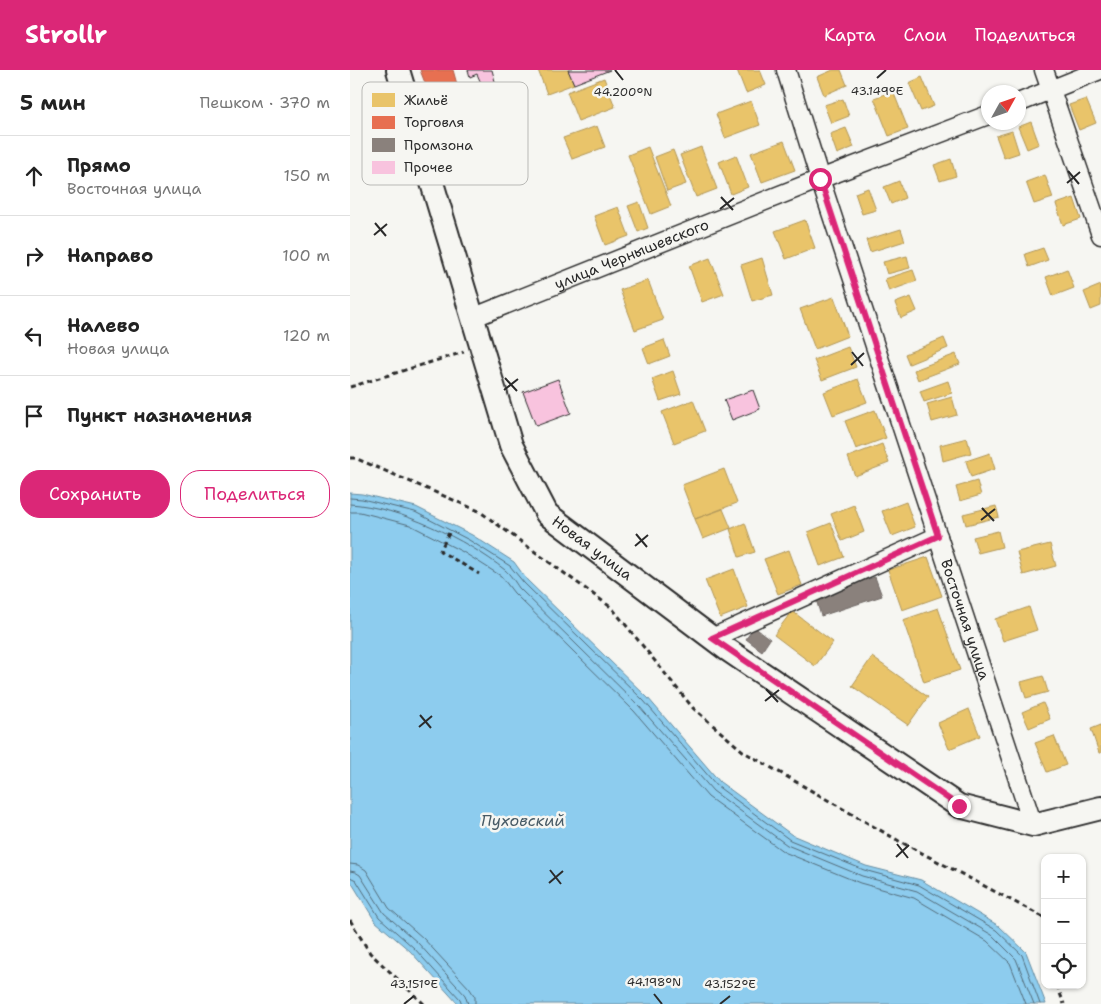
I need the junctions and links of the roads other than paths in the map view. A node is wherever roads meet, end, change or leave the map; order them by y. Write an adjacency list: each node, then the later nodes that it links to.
1 (398, 70): 5 (street, Новая улица)
2 (786, 70): 9 (street, Восточная улица)
3 (1044, 70): 6 (street)
4 (1100, 70): 6 (street)
5 (402, 82)
6 (1052, 90): 7 (street); 11 (street)
7 (1026, 100)
8 (981, 118): 9 (street, улица Чернышевского)
9 (820, 179): 12 (street, улица Чернышевского); 13 (street, Восточная улица)
10 (432, 185): 12 (street, Новая улица)
11 (1101, 235)
12 (472, 318): 14 (street, Новая улица)
13 (938, 536): 14 (street); 16 (street, Восточная улица)
14 (712, 638): 16 (street, Новая улица)
15 (1101, 808): 16 (street)
16 (1033, 825)

